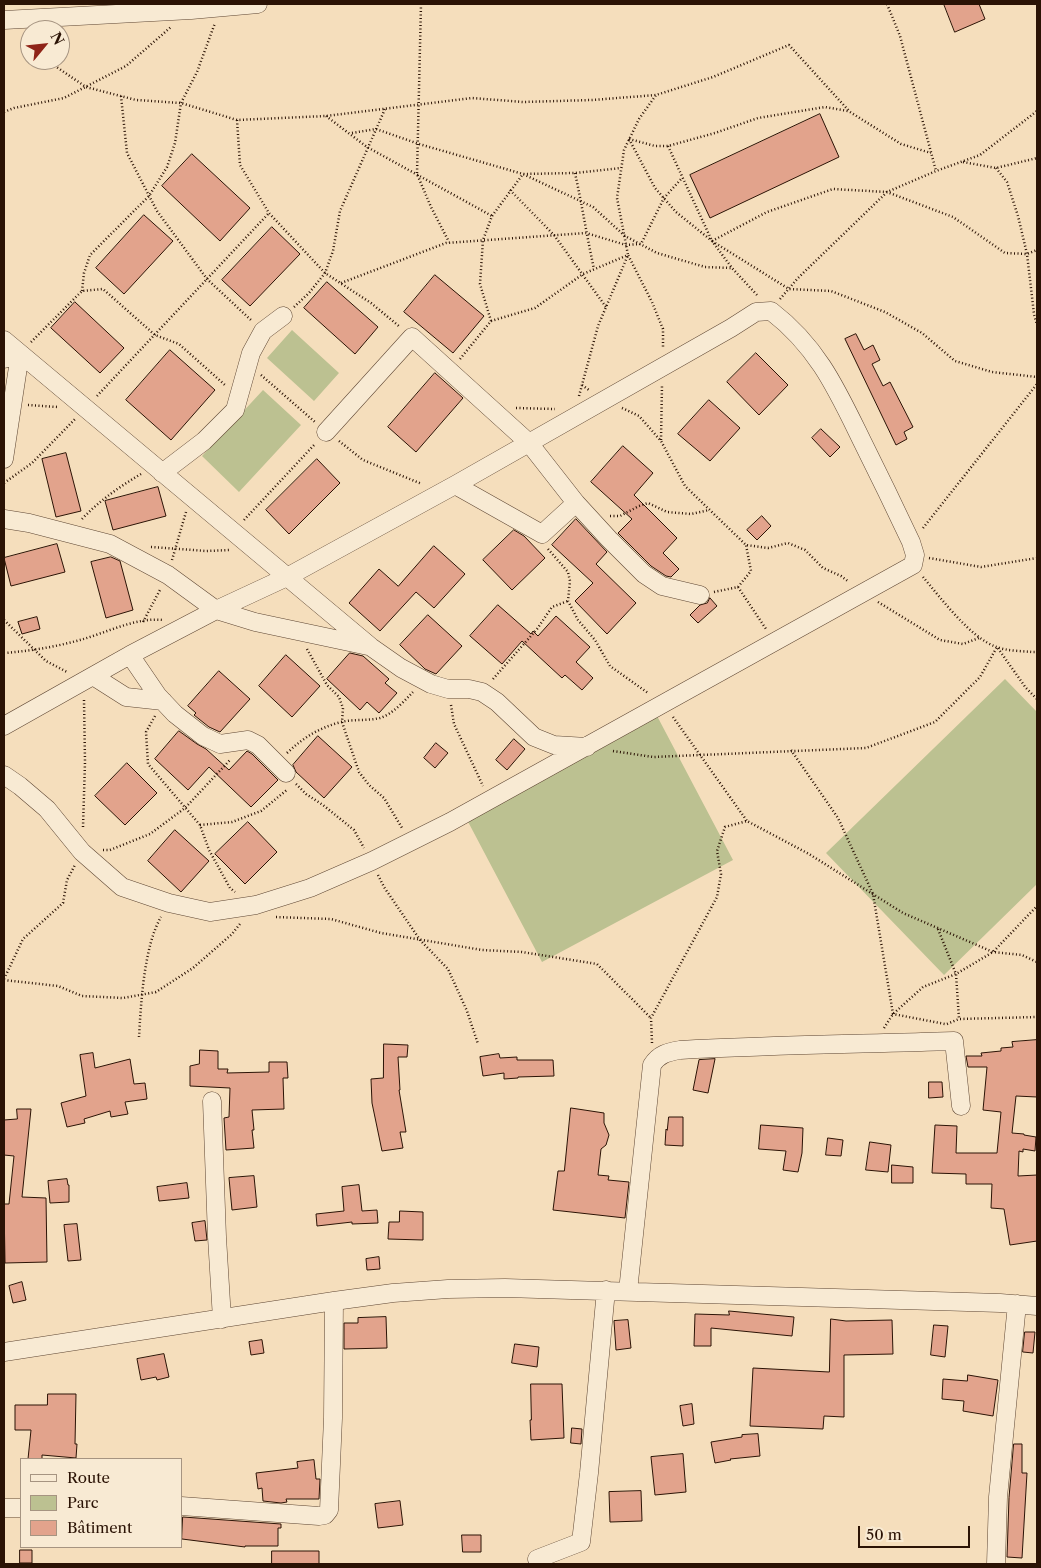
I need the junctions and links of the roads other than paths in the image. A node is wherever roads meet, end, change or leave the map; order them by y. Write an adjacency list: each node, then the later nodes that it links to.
1 (258, 4): 2 (street)
2 (4, 20)
3 (283, 316): 9 (street)
4 (4, 340): 5 (street)
5 (12, 356): 8 (street); 9 (street)
6 (326, 432): 7 (street)
7 (529, 443): 10 (street); 11 (street); 21 (street)
8 (4, 459)
9 (158, 469): 13 (street)
10 (456, 485): 11 (street); 13 (street)
11 (576, 503): 14 (street)
12 (4, 519): 15 (street)
13 (287, 576): 15 (street); 16 (street)
14 (700, 595)
15 (216, 610): 16 (street); 17 (street)
16 (371, 647): 21 (street)
17 (130, 655): 18 (street); 19 (street)
18 (89, 678): 19 (street); 20 (street)
19 (163, 701): 22 (street)
20 (4, 726)
21 (587, 747): 23 (street)
22 (286, 773)
23 (4, 775)
24 (212, 1101): 31 (street)
25 (961, 1106): 27 (street)
26 (606, 1290): 27 (street); 28 (street); 36 (street)
27 (628, 1291): 29 (street)
28 (334, 1301): 31 (street); 33 (street)
29 (1017, 1304): 30 (street); 37 (street)
30 (1037, 1306)
31 (222, 1319): 32 (street)
32 (4, 1352)
33 (182, 1506)
34 (4, 1508): 35 (street)
35 (20, 1508)
36 (537, 1559)
37 (996, 1564)

